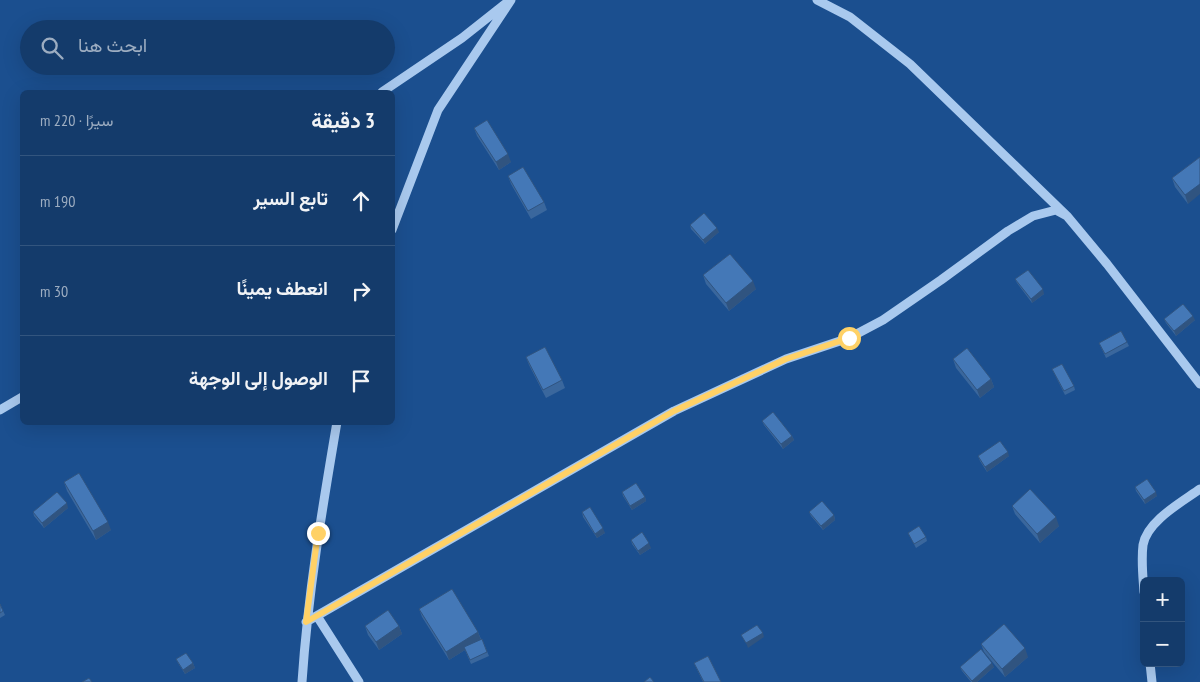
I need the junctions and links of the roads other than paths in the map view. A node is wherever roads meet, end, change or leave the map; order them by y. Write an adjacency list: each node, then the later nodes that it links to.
1 (511, 0): 3 (street); 5 (street)
2 (817, 0): 4 (street)
3 (385, 90)
4 (1067, 216): 6 (street); 12 (street)
5 (395, 222)
6 (1200, 384)
7 (20, 398): 8 (street)
8 (0, 410)
9 (336, 425): 13 (street)
10 (1200, 489): 11 (street)
11 (1143, 577)
12 (317, 616): 13 (street); 16 (street)
13 (306, 622): 15 (street)
14 (1150, 667): 17 (street)
15 (302, 682)
16 (359, 682)
17 (1152, 682)

